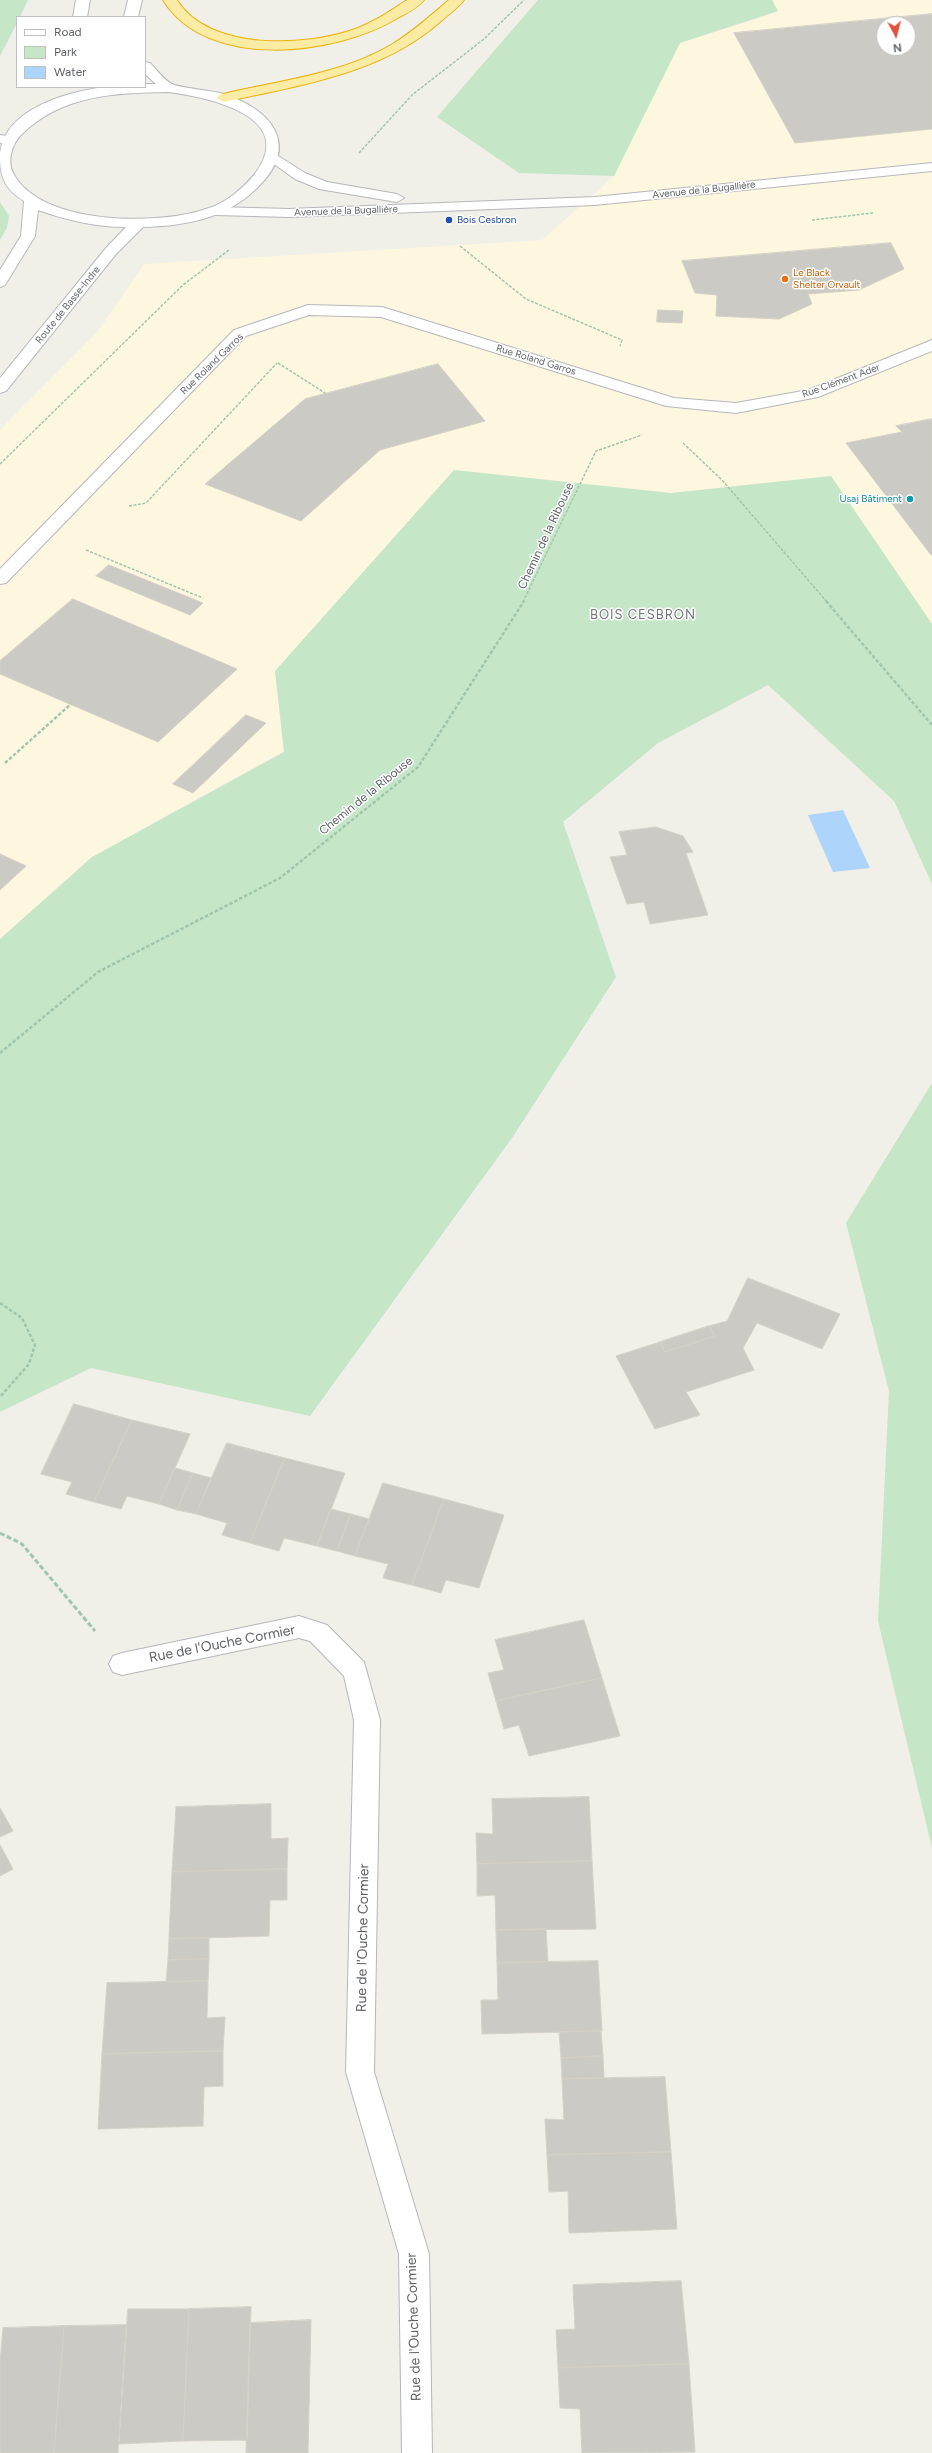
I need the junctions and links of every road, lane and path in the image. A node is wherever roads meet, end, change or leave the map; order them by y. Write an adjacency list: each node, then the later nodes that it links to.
1 (83, 0): 7 (street)
2 (135, 0): 8 (street)
3 (170, 0): 4 (highway)
4 (417, 0)
5 (457, 0): 12 (highway)
6 (524, 0): 17 (path)
7 (80, 16)
8 (130, 16)
9 (146, 67): 11 (street)
10 (68, 88): 13 (street)
11 (168, 88): 12 (street); 13 (street)
12 (224, 98): 15 (street)
13 (61, 101): 14 (street)
14 (5, 139): 18 (street)
15 (272, 156): 17 (street, Avenue de la Bugallière); 20 (street)
16 (932, 167): 19 (street, Avenue de la Bugallière)
17 (324, 186): 19 (street, Avenue de la Bugallière)
18 (31, 200): 21 (street); 24 (street)
19 (476, 206): 20 (street, Avenue de la Bugallière)
20 (216, 211): 21 (street)
21 (138, 224): 29 (street, Route de Basse-Indre)
22 (458, 244): 28 (path)
23 (234, 247): 33 (path)
24 (0, 282)
25 (229, 345): 27 (path); 28 (street, Rue Roland Garros); 36 (street, Rue Roland Garros)
26 (932, 345): 31 (street, Rue Clément Ader)
27 (278, 362): 30 (path); 34 (path)
28 (606, 382): 31 (street, Rue Clément Ader)
29 (0, 388)
30 (325, 394)
31 (672, 403): 32 (path)
32 (667, 427): 39 (path); 41 (path, Chemin de la Ribouse)
33 (0, 464)
34 (124, 507)
35 (84, 549): 37 (path)
36 (0, 579)
37 (202, 598)
38 (71, 704): 40 (path)
39 (932, 725)
40 (5, 763)
41 (0, 1053)
42 (0, 1303): 43 (path)
43 (0, 1397)
44 (0, 1533): 45 (path)
45 (122, 1664): 46 (street, Rue de l'Ouche Cormier)
46 (417, 2453)

